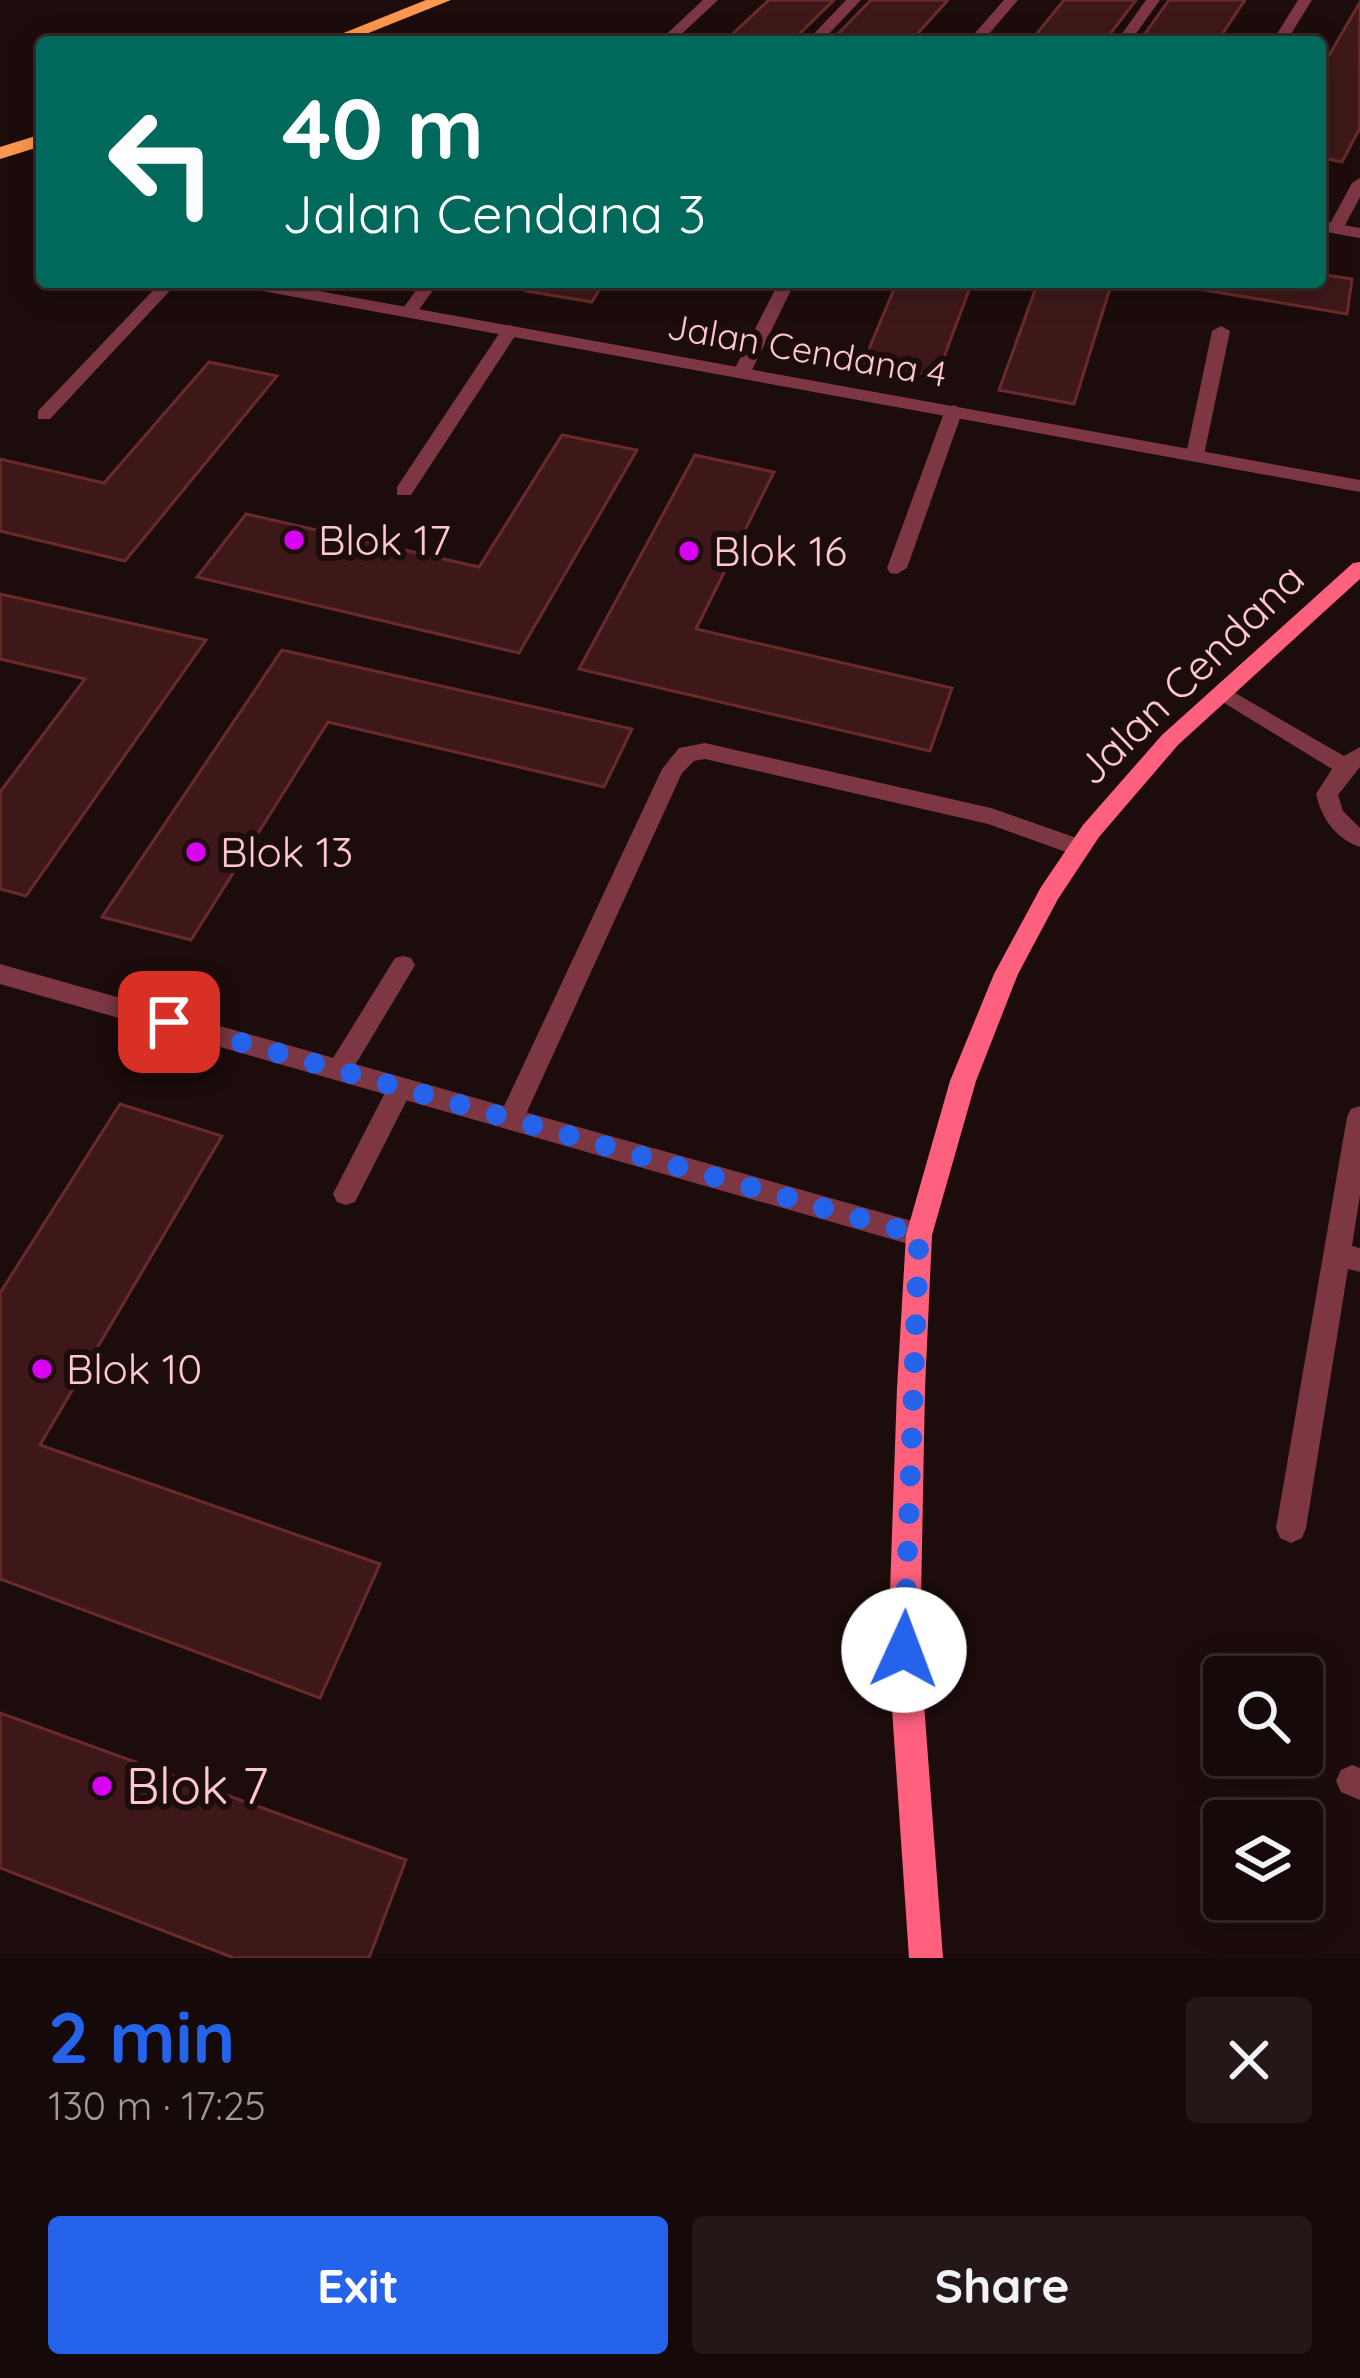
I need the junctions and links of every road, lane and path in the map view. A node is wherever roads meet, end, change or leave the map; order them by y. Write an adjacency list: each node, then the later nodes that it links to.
1 (442, 0): 7 (main road)
2 (712, 0): 8 (street)
3 (854, 0): 9 (street)
4 (1011, 0): 10 (street)
5 (1153, 0): 11 (street)
6 (1305, 0): 12 (street)
7 (346, 36)
8 (672, 36)
9 (819, 36)
10 (979, 36)
11 (1127, 36)
12 (1283, 36)
13 (36, 142): 14 (main road)
14 (0, 153)
15 (1360, 183): 16 (street)
16 (1328, 228): 17 (street)
17 (1360, 233)
18 (164, 288): 27 (street)
19 (276, 288): 22 (street, Jalan Cendana 4)
20 (426, 288): 22 (street)
21 (779, 288): 25 (street)
22 (409, 311): 23 (street, Jalan Cendana 4)
23 (510, 330): 25 (street, Jalan Cendana 4); 30 (street)
24 (1222, 331): 28 (street)
25 (742, 372): 26 (street, Jalan Cendana 4)
26 (954, 410): 28 (street, Jalan Cendana 4); 31 (street)
27 (44, 415)
28 (1195, 455): 29 (street, Jalan Cendana 4)
29 (1360, 487)
30 (404, 491)
31 (897, 568)
32 (1360, 568): 33 (street, Jalan Cendana)
33 (1223, 693): 34 (street); 36 (street, Jalan Cendana)
34 (1352, 761): 35 (street)
35 (1360, 839)
36 (1080, 848): 42 (street); 44 (street, Jalan Cendana)
37 (403, 965): 39 (street)
38 (0, 974): 39 (street)
39 (339, 1070): 40 (street)
40 (400, 1088): 42 (street); 43 (street)
41 (1360, 1118): 45 (street)
42 (512, 1119): 44 (street)
43 (346, 1194)
44 (919, 1235): 47 (street, Jalan Cendana)
45 (1348, 1257): 46 (street)
46 (1291, 1528)
47 (926, 1958)

